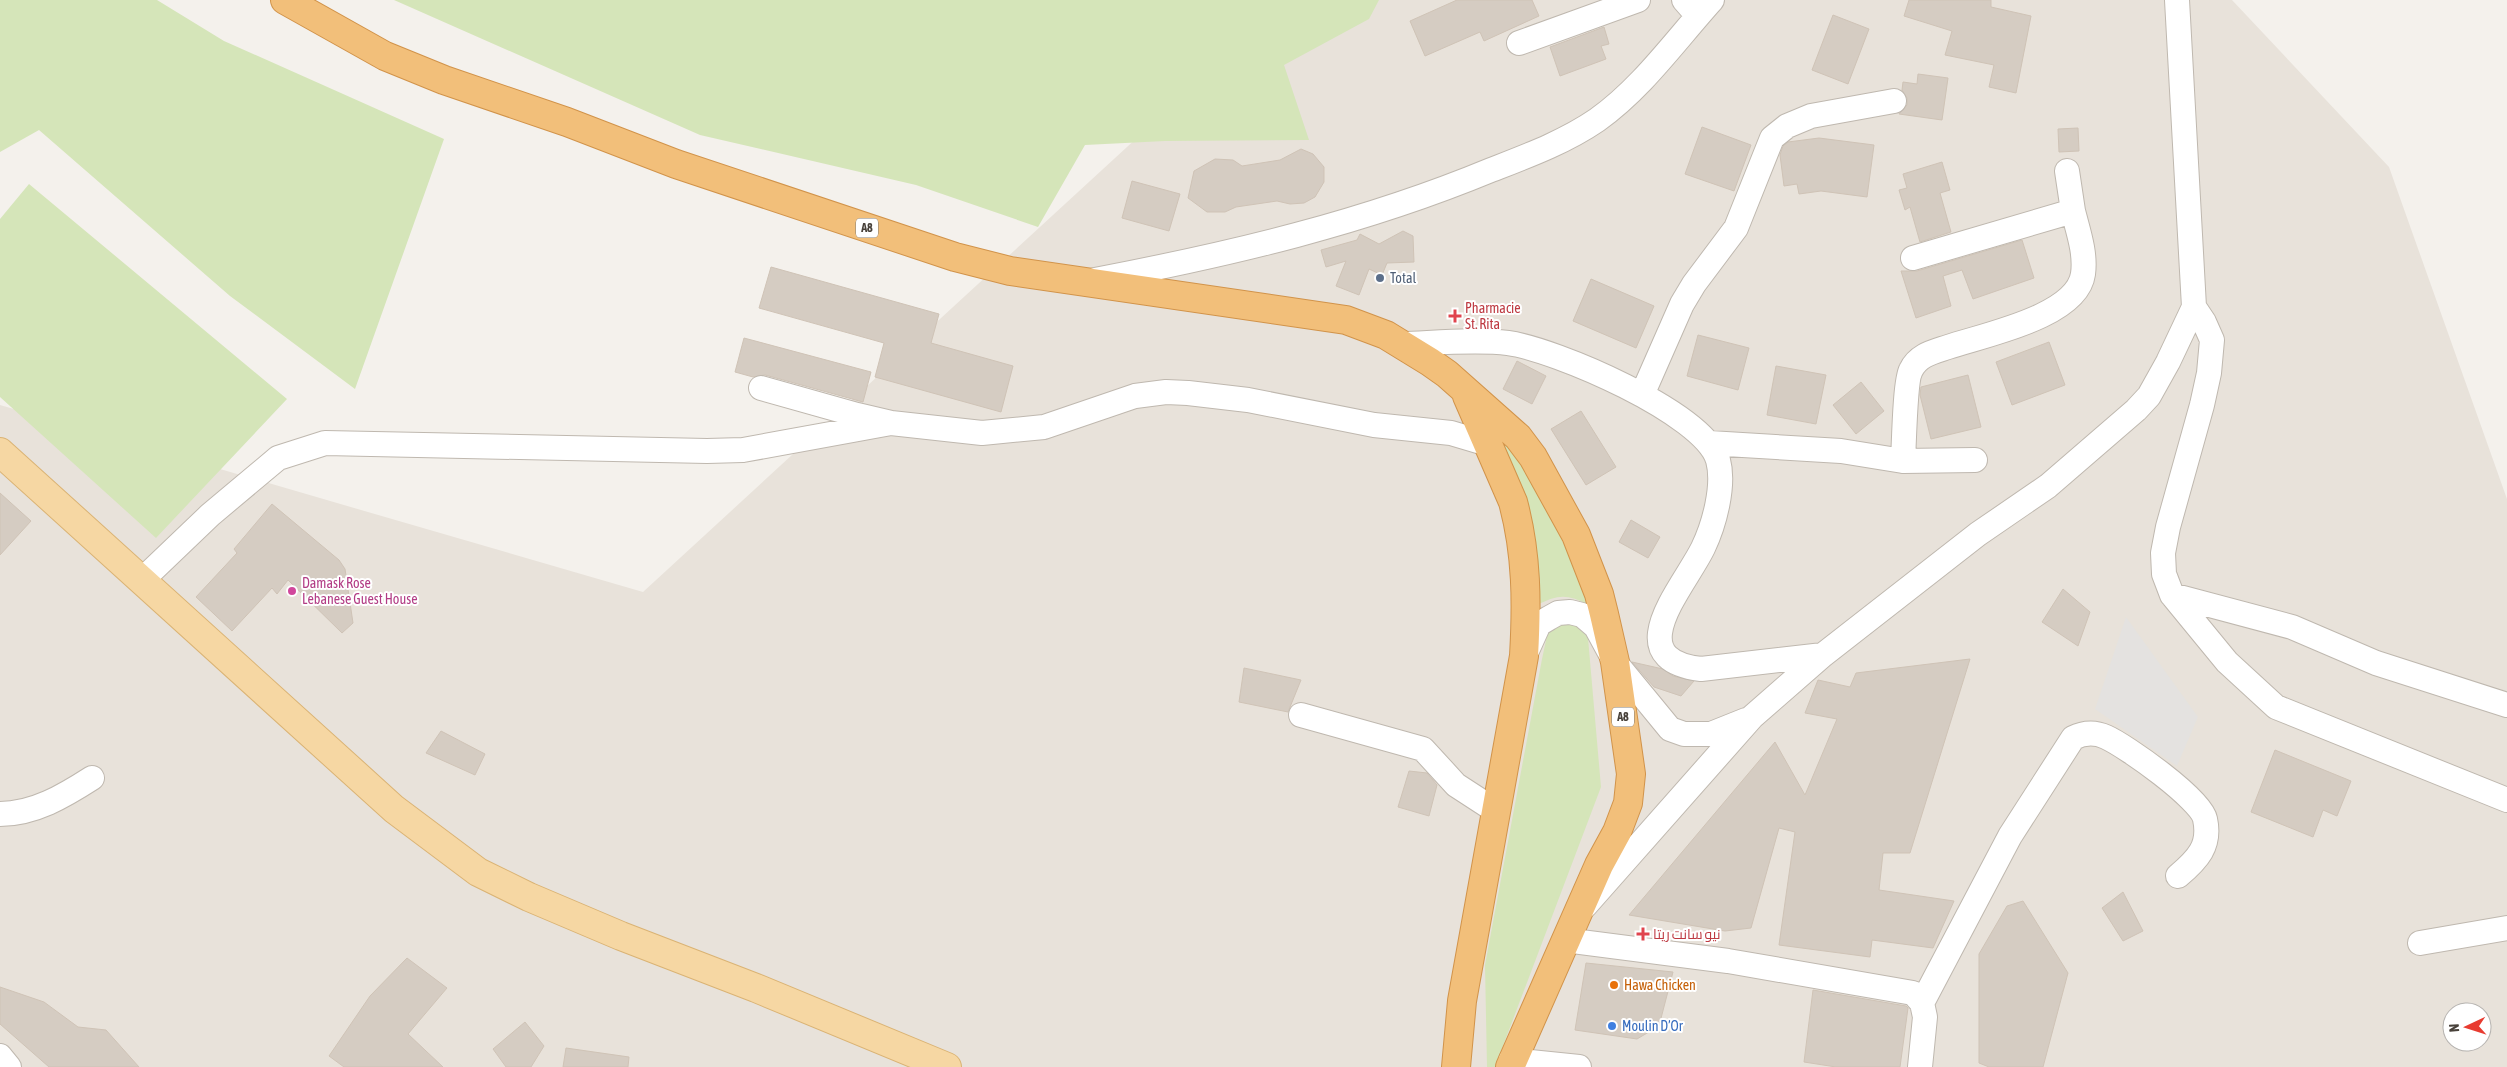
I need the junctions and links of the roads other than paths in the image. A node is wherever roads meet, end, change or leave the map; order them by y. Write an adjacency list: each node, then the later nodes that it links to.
1 (285, 0): 10 (highway, A8)
2 (1638, 0): 5 (street)
3 (2178, 0): 11 (street)
4 (1698, 5): 10 (street)
5 (1519, 43)
6 (1894, 102): 15 (street)
7 (2067, 171): 8 (street)
8 (2074, 210): 9 (street); 21 (street)
9 (1913, 258)
10 (1088, 282): 12 (highway, A8)
11 (2194, 307): 23 (street); 24 (street)
12 (1402, 344): 14 (highway, A8); 15 (street)
13 (761, 388): 16 (street)
14 (1463, 388): 18 (highway, A8); 26 (highway, A8)
15 (1642, 395): 17 (street)
16 (891, 423): 18 (street); 22 (street)
17 (1709, 443): 21 (street); 24 (street)
18 (1488, 444): 25 (highway, A8)
19 (0, 452): 22 (main road)
20 (1975, 460): 21 (street)
21 (1903, 461)
22 (142, 581): 42 (main road)
23 (2172, 595): 27 (street); 31 (street)
24 (1823, 655): 29 (street)
25 (1524, 656): 26 (street); 32 (highway, A8)
26 (1615, 662): 29 (street); 35 (highway, A8)
27 (2507, 705)
28 (1300, 715): 32 (street)
29 (1752, 717): 35 (street)
30 (92, 778): 33 (street)
31 (2507, 800)
32 (1496, 811): 43 (highway, A8)
33 (0, 814)
34 (2178, 876): 38 (street)
35 (1570, 928): 38 (street); 40 (highway, A8)
36 (2507, 928): 37 (street)
37 (2420, 943)
38 (1922, 1003): 45 (street)
39 (0, 1056): 41 (street)
40 (1510, 1063): 44 (street)
41 (9, 1067)
42 (947, 1067)
43 (1456, 1067)
44 (1580, 1067)
45 (1920, 1067)

